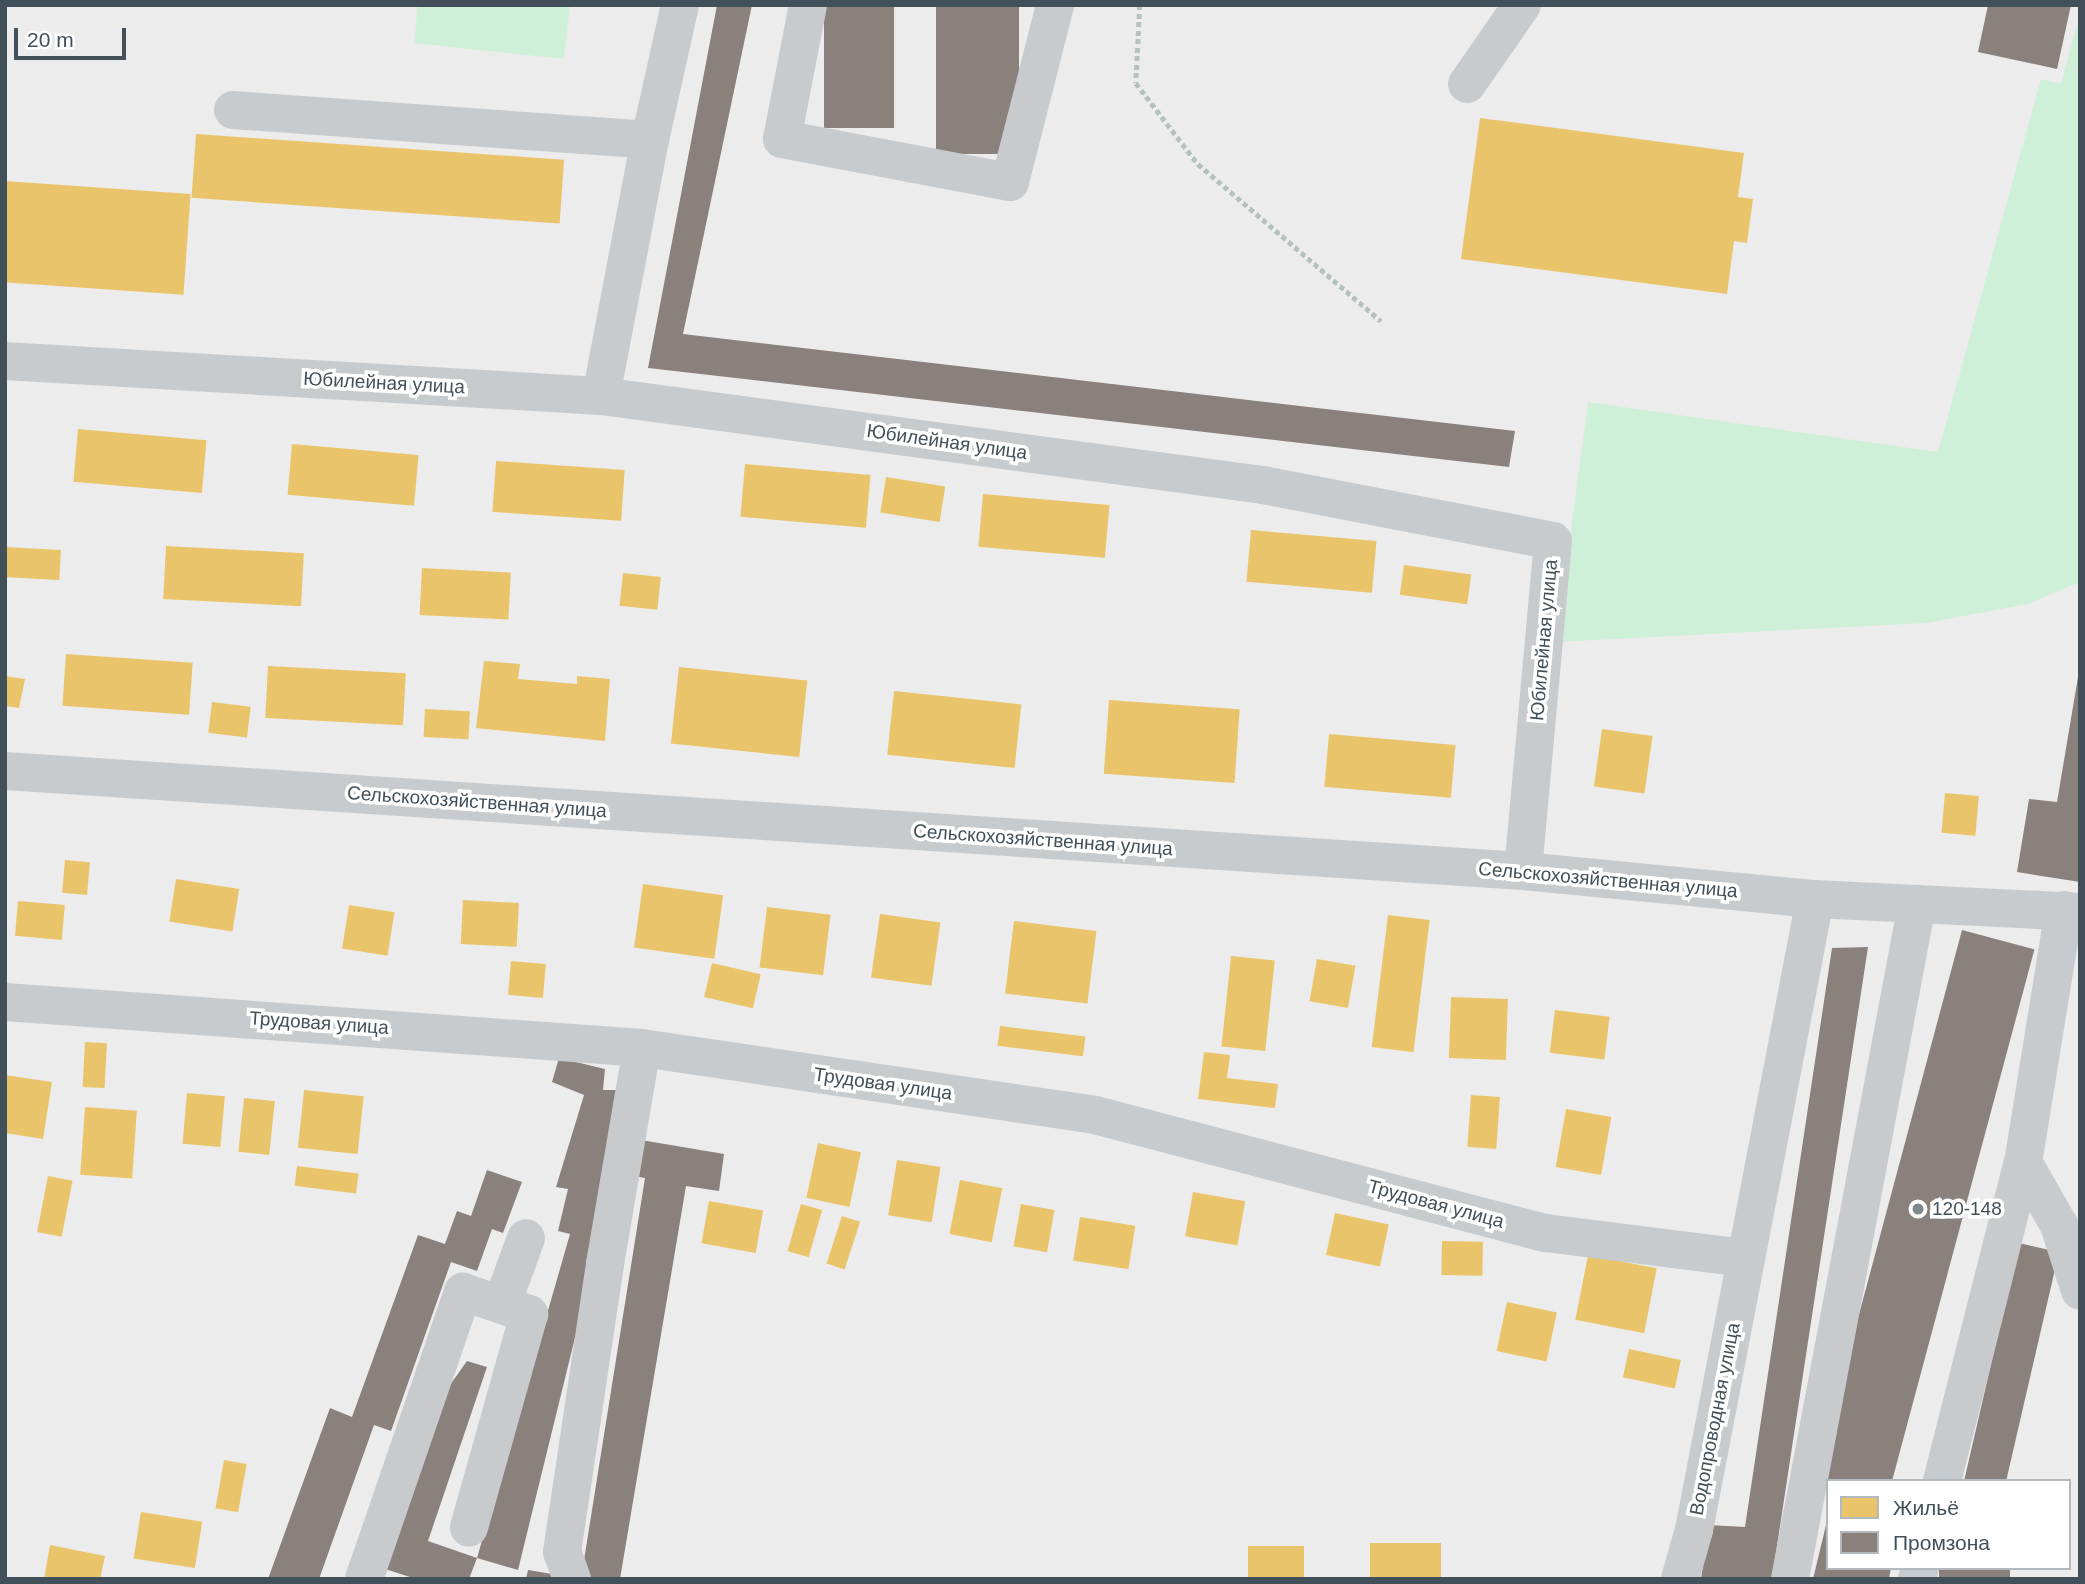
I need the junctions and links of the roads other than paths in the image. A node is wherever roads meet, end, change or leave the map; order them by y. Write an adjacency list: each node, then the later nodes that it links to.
1 (680, 5): 7 (street)
2 (808, 5): 3 (street)
3 (1055, 5)
4 (1522, 5): 5 (street)
5 (1467, 84)
6 (233, 110): 7 (street)
7 (650, 140): 9 (street)
8 (5, 361): 9 (street, Юбилейная улица)
9 (601, 396): 11 (street, Юбилейная улица)
10 (5, 771): 11 (street, Сельскохозяйственная улица)
11 (1523, 872): 12 (street, Сельскохозяйственная улица)
12 (1815, 899): 13 (street, Сельскохозяйственная улица); 19 (street, Водопроводная улица)
13 (1917, 904): 14 (street, Сельскохозяйственная улица); 27 (street)
14 (2072, 911): 17 (street)
15 (5, 1002): 16 (street, Трудовая улица)
16 (642, 1048): 19 (street, Трудовая улица); 25 (street)
17 (2024, 1162): 20 (street); 22 (street)
18 (526, 1238): 21 (street)
19 (1745, 1258): 26 (street, Водопроводная улица)
20 (2080, 1291)
21 (502, 1304): 23 (street); 24 (street)
22 (1943, 1479)
23 (469, 1528)
24 (364, 1579)
25 (572, 1579)
26 (1680, 1579)
27 (1790, 1579)

